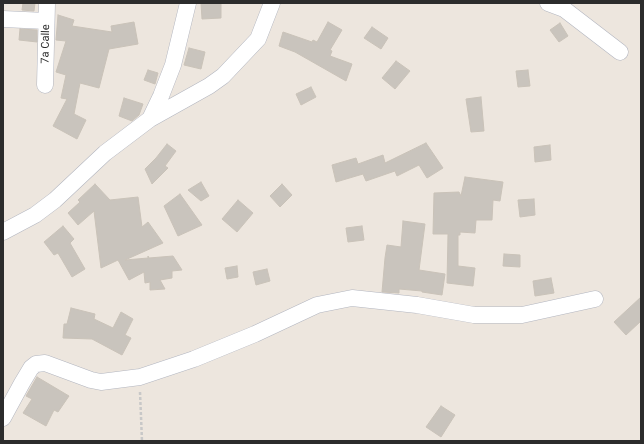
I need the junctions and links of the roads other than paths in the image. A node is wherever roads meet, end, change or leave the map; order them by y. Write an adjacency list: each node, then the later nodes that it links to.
1 (47, 3): 6 (street, 7a Calle)
2 (188, 3): 9 (street)
3 (272, 3): 9 (street)
4 (548, 3): 7 (street)
5 (3, 19): 6 (street)
6 (46, 21): 8 (street, 7a Calle)
7 (620, 52)
8 (45, 85)
9 (150, 119): 10 (street)
10 (3, 232)
11 (595, 299): 12 (street)
12 (3, 418)

